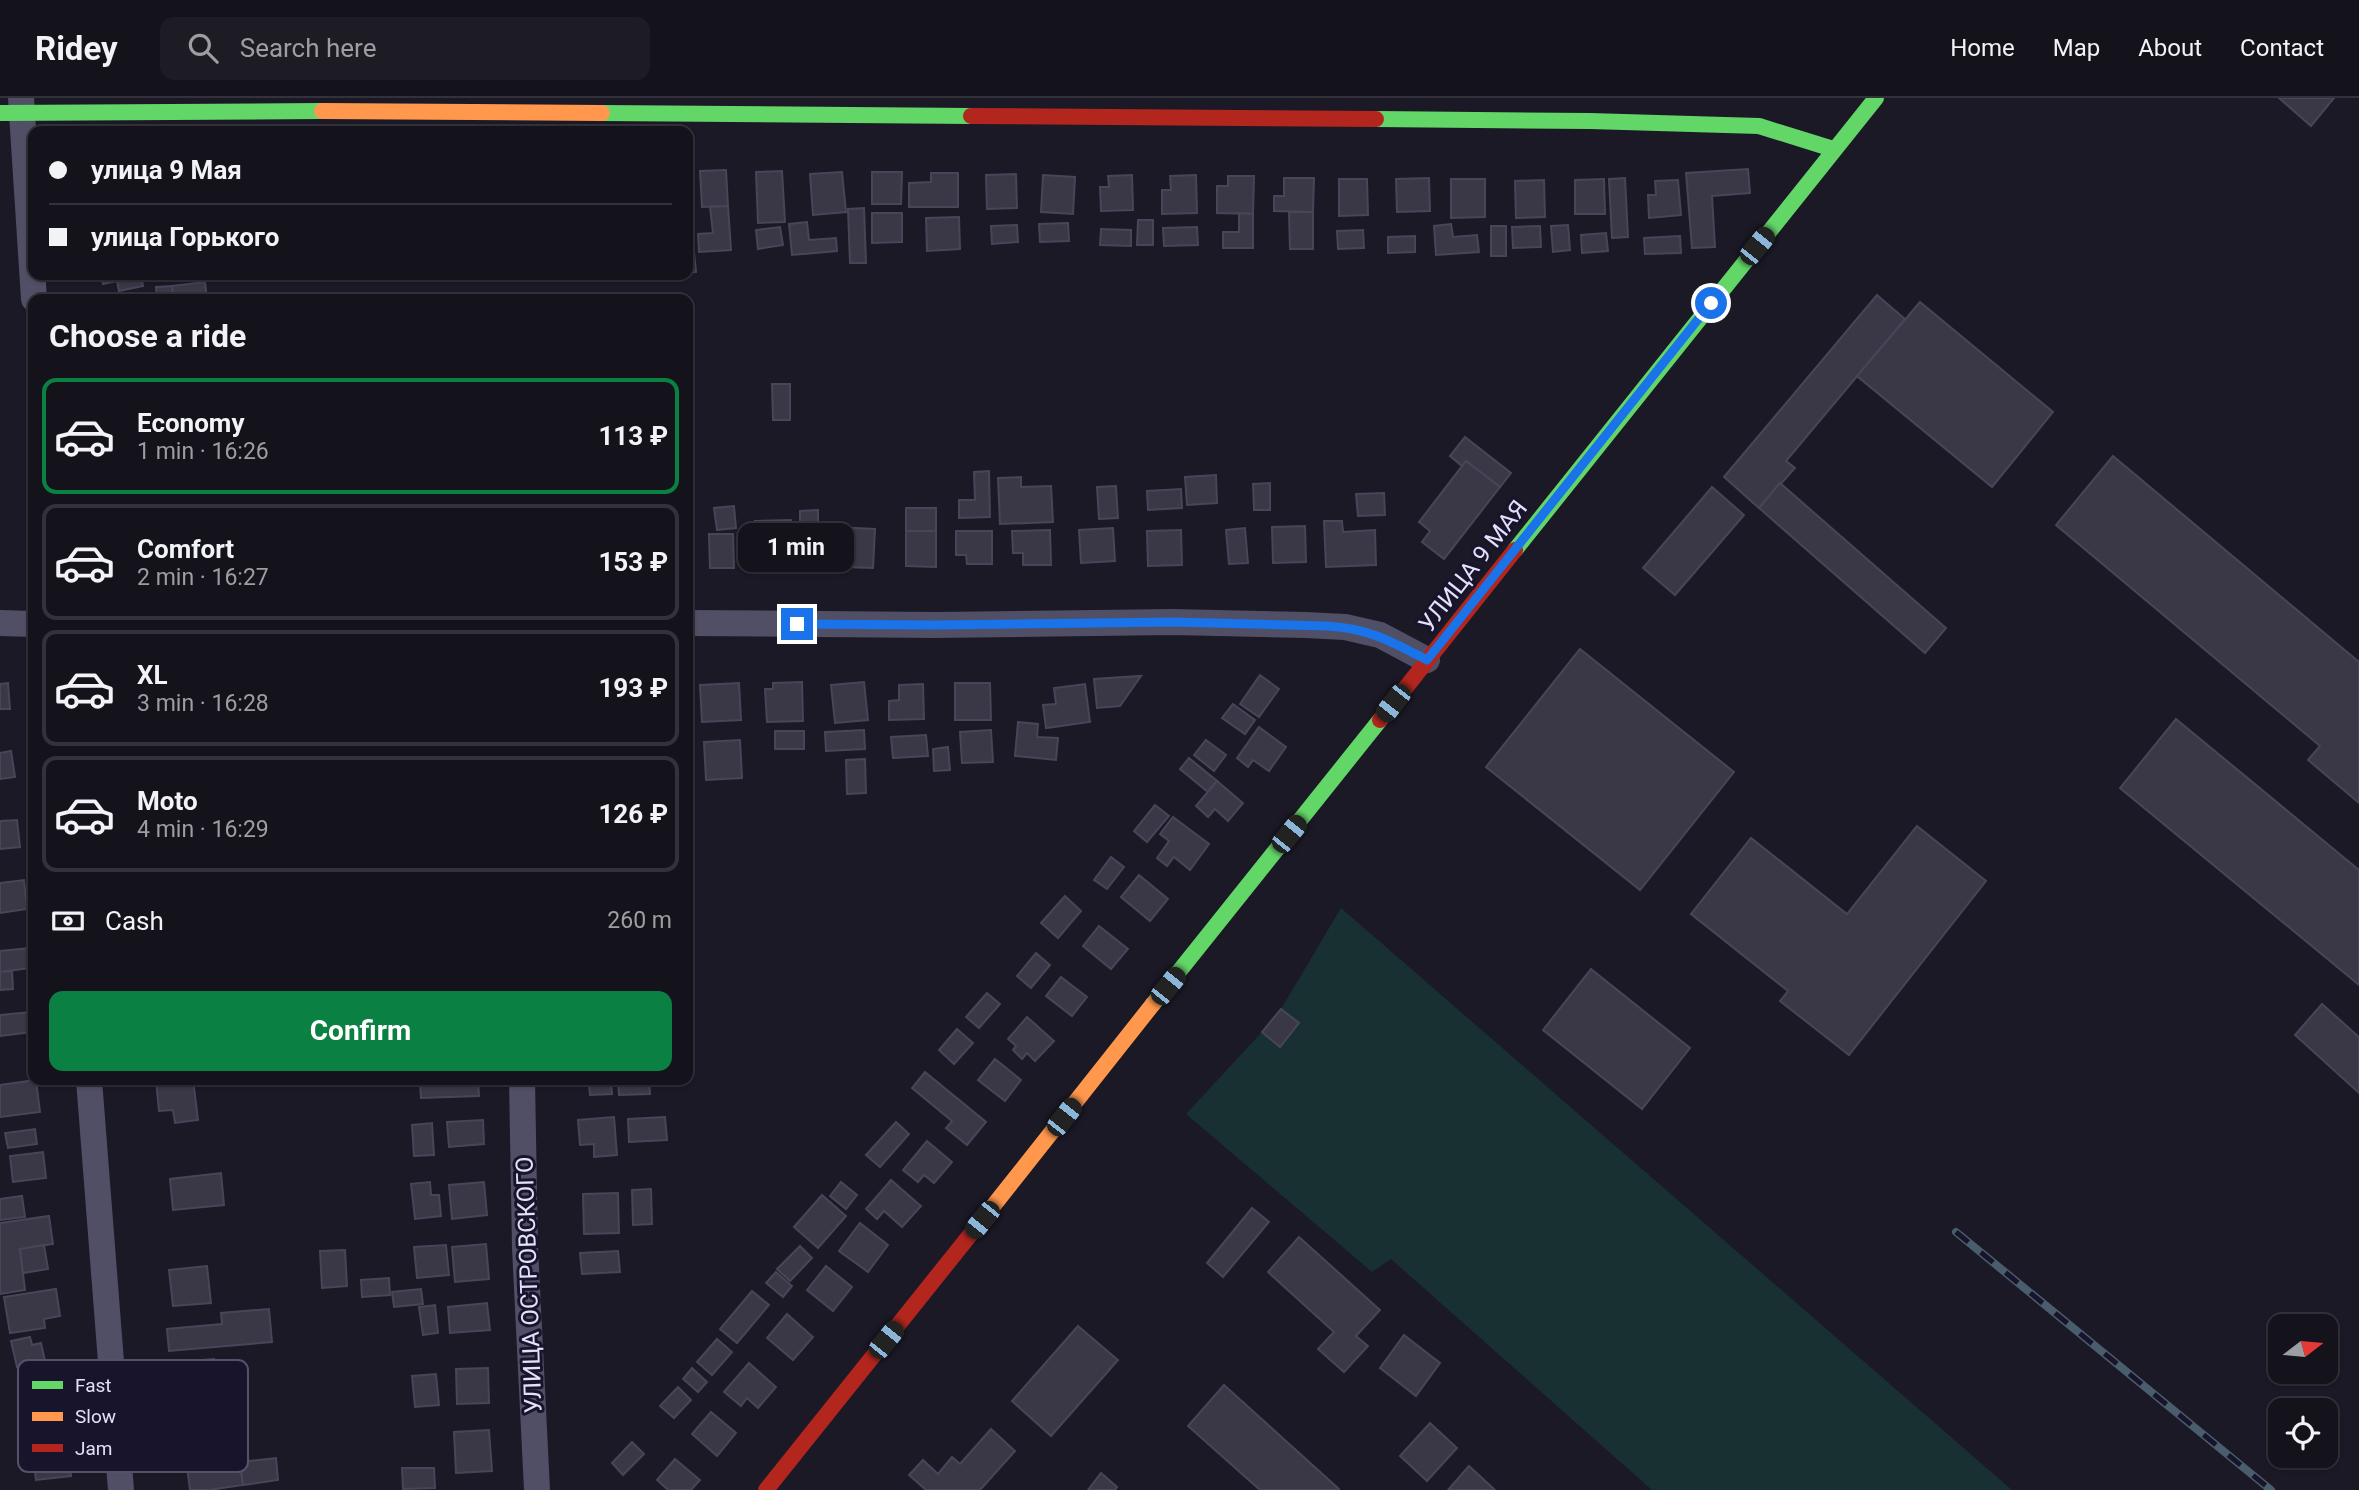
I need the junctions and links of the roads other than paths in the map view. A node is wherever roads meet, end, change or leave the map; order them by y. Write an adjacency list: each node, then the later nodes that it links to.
1 (1876, 98): 3 (street, УЛИЦА 9 МАЯ)
2 (14, 108): 3 (street); 4 (street)
3 (1833, 149): 8 (street, УЛИЦА 9 МАЯ)
4 (28, 242)
5 (0, 623): 7 (street)
6 (693, 623): 8 (street)
7 (28, 624)
8 (1427, 660): 15 (street, УЛИЦА 9 МАЯ)
9 (89, 1085): 11 (street)
10 (522, 1085): 14 (street, УЛИЦА ОСТРОВСКОГО)
11 (111, 1360)
12 (120, 1472): 13 (street)
13 (121, 1490)
14 (537, 1490)
15 (766, 1490)

